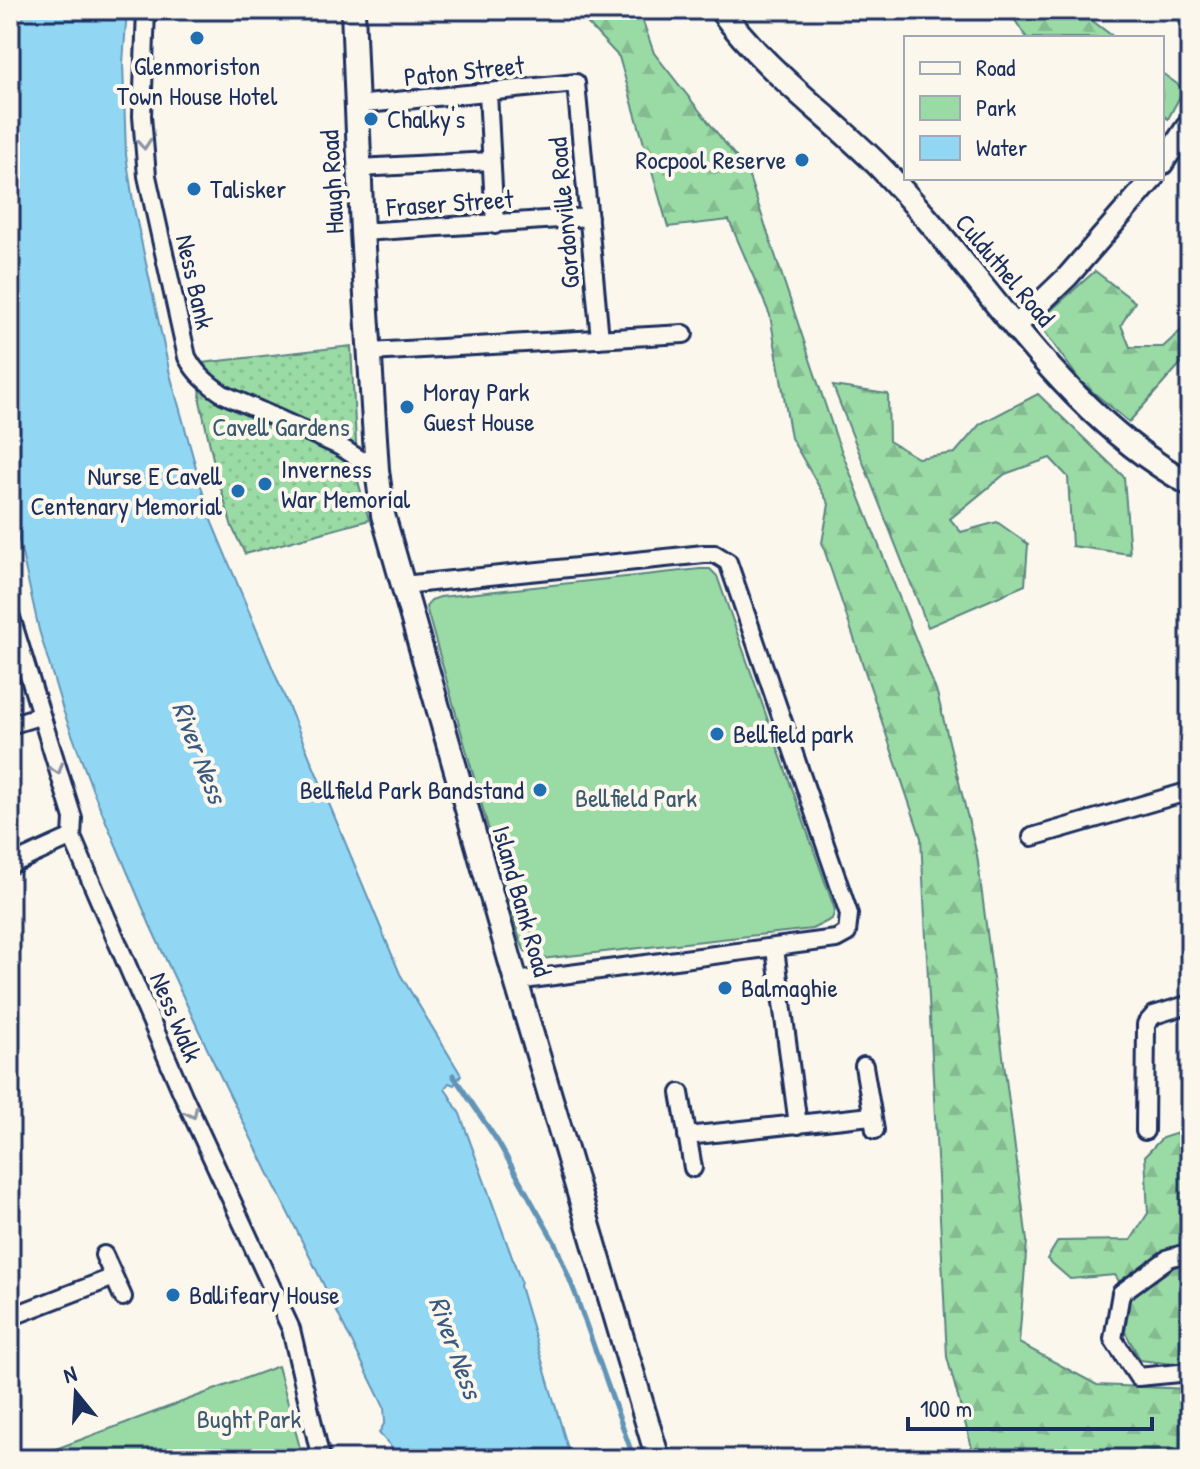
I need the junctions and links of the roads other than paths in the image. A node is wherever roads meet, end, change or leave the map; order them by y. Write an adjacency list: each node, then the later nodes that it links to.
1 (146, 10): 19 (street, Ness Bank, one-way to 19)
2 (353, 10): 6 (main road, Haugh Road)
3 (721, 10): 15 (main road, Culduthel Road)
4 (576, 83): 5 (street, Paton Street); 12 (street, Gordonville Road)
5 (488, 93): 6 (street, Paton Street); 8 (street)
6 (356, 105): 10 (main road, Haugh Road)
7 (1190, 122): 9 (street)
8 (491, 161): 10 (street); 13 (street)
9 (1164, 161)
10 (359, 168): 14 (main road, Haugh Road)
11 (1151, 180): 15 (street)
12 (589, 217): 13 (street, Fraser Street); 17 (street, Gordonville Road)
13 (495, 225): 14 (street, Fraser Street)
14 (362, 232): 18 (main road, Haugh Road)
15 (1015, 327): 20 (main road, Culduthel Road)
16 (684, 334): 17 (street)
17 (600, 339): 18 (street)
18 (370, 352): 19 (main road, Island Bank Road)
19 (377, 470): 21 (main road, Island Bank Road)
20 (1190, 484)
21 (403, 585): 29 (street); 30 (main road, Island Bank Road)
22 (10, 614): 23 (street, Ness Walk)
23 (39, 716): 24 (street); 26 (street, Ness Walk, one-way to 26)
24 (10, 725)
25 (1190, 791): 27 (street)
26 (72, 837): 28 (street); 44 (street, Ness Walk, one-way to 44)
27 (1032, 837)
28 (10, 865)
29 (775, 949): 30 (street); 34 (street)
30 (516, 981): 45 (main road, Island Bank Road)
31 (1190, 1004): 35 (street)
32 (864, 1066): 34 (street)
33 (680, 1093): 36 (street)
34 (798, 1125): 36 (street)
35 (1145, 1131)
36 (687, 1136): 37 (street)
37 (693, 1168)
38 (1190, 1252): 43 (street)
39 (104, 1255): 40 (street)
40 (114, 1277): 41 (street); 42 (street)
41 (123, 1297)
42 (10, 1317)
43 (1190, 1372)
44 (321, 1459)
45 (658, 1459)

